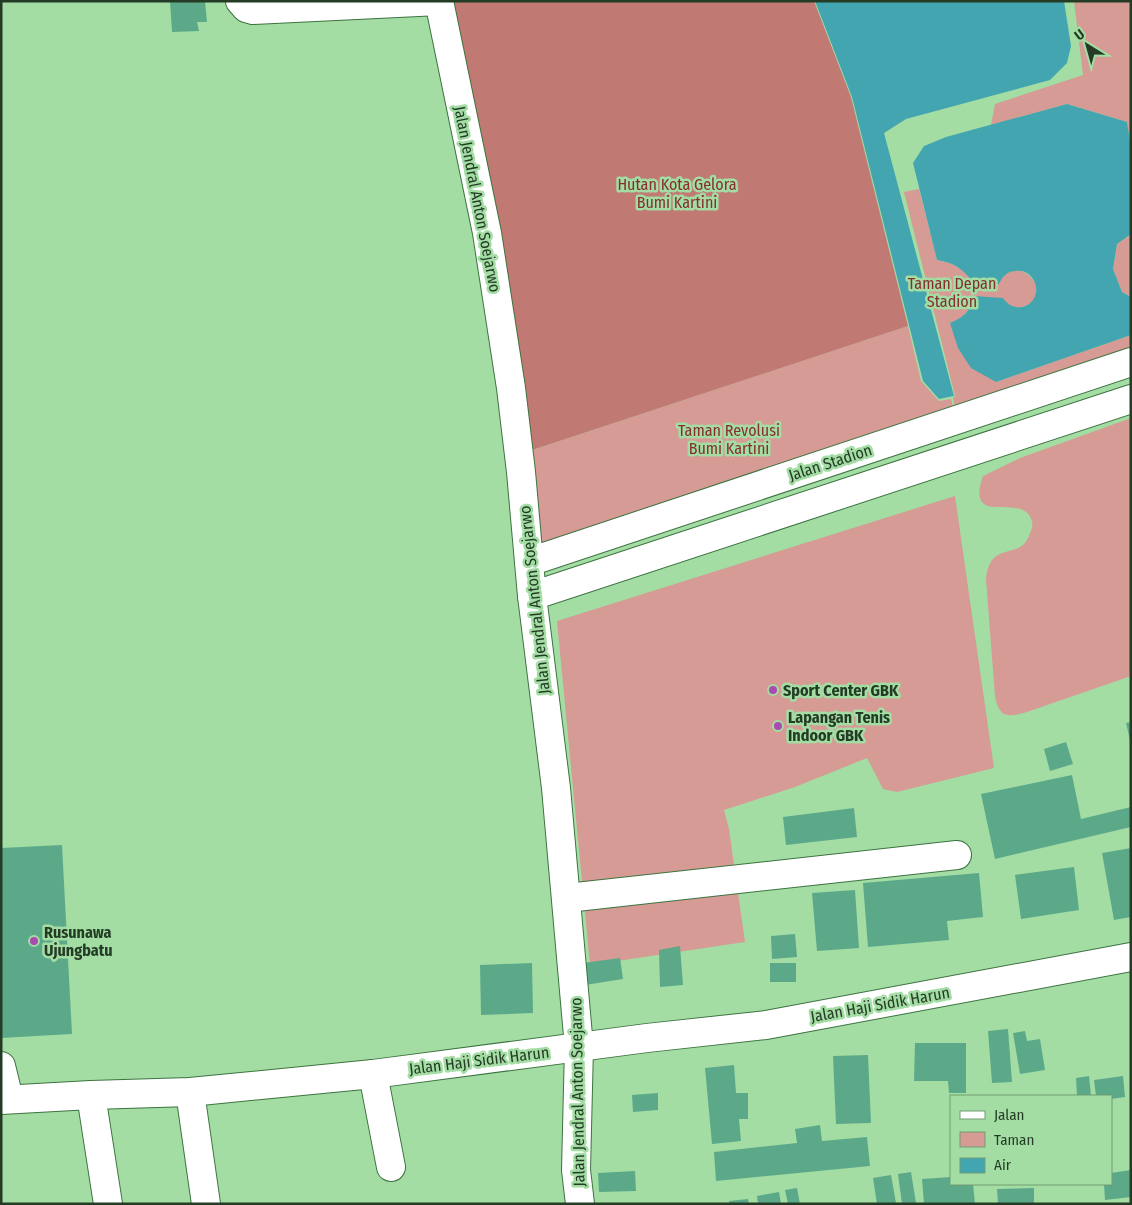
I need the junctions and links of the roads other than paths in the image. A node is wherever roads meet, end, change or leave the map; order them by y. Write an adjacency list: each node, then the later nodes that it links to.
1 (240, 1): 2 (street)
2 (439, 1): 7 (street, Jalan Jendral Anton Soejarwo)
3 (1131, 362): 5 (street, Jalan Stadion)
4 (1131, 399): 6 (street)
5 (1001, 405): 6 (street); 7 (street, Jalan Stadion)
6 (1012, 438): 8 (street)
7 (529, 562): 8 (street, Jalan Jendral Anton Soejarwo)
8 (532, 596): 10 (street, Jalan Jendral Anton Soejarwo)
9 (958, 855): 10 (street)
10 (567, 898): 12 (street, Jalan Jendral Anton Soejarwo)
11 (1131, 957): 12 (street, Jalan Haji Sidik Harun)
12 (579, 1048): 14 (street, Jalan Haji Sidik Harun); 21 (street, Jalan Jendral Anton Soejarwo)
13 (1, 1066): 17 (street)
14 (373, 1074): 15 (street, Jalan Haji Sidik Harun); 18 (street)
15 (190, 1092): 16 (street, Jalan Haji Sidik Harun); 20 (street)
16 (91, 1095): 17 (street, Jalan Haji Sidik Harun); 19 (street)
17 (5, 1100)
18 (391, 1167)
19 (108, 1204)
20 (206, 1204)
21 (580, 1204)

